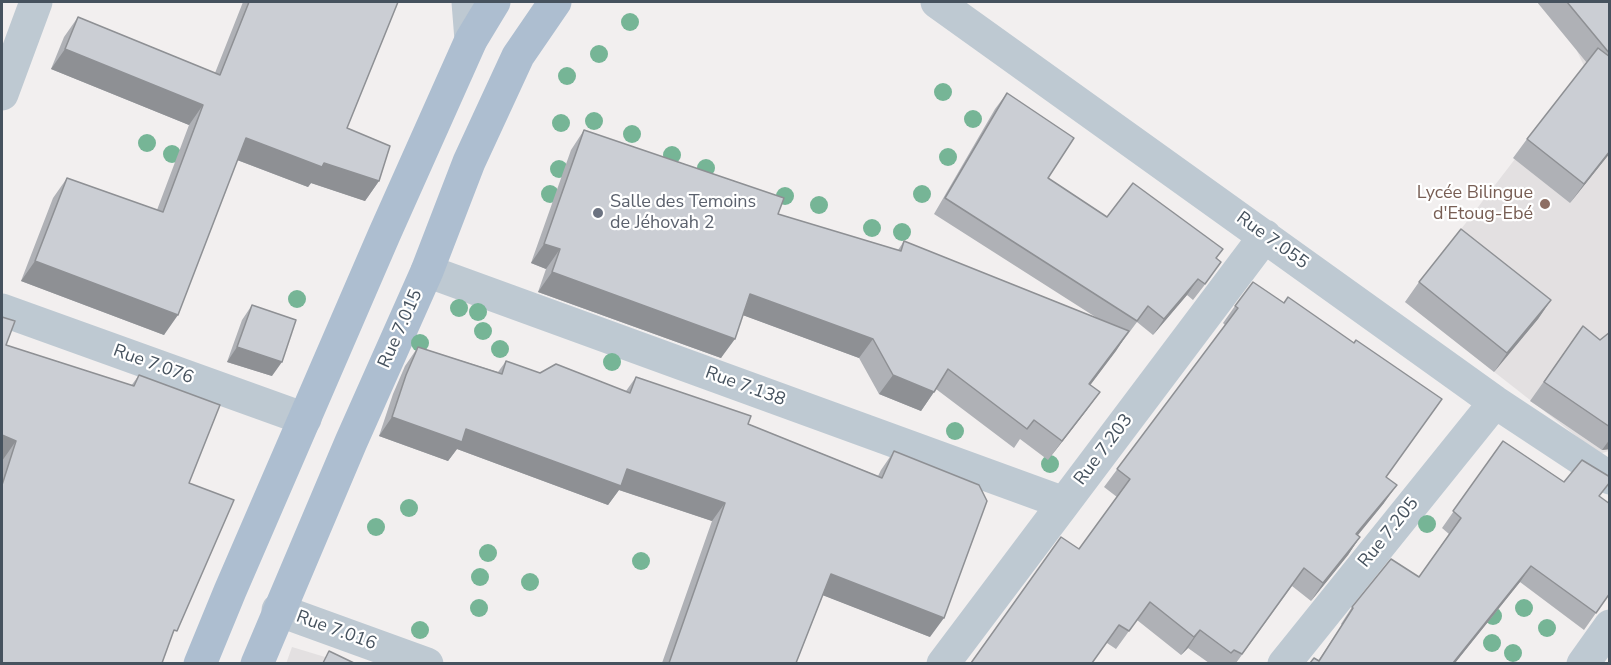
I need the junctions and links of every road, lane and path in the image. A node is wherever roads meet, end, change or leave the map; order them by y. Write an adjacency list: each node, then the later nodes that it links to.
1 (36, 2): 7 (street)
2 (468, 2): 6 (street)
3 (494, 2): 6 (main road)
4 (555, 2): 9 (main road, Rue 7.015)
5 (937, 2): 8 (street, Rue 7.055)
6 (471, 40): 12 (main road)
7 (2, 94)
8 (1265, 236): 11 (street, Rue 7.055); 14 (street, Rue 7.203)
9 (427, 271): 14 (street, Rue 7.138); 15 (main road, Rue 7.015)
10 (2, 310): 12 (street, Rue 7.076)
11 (1495, 402): 13 (street, Rue 7.055); 21 (street, Rue 7.205)
12 (305, 419): 17 (main road)
13 (1610, 478)
14 (1064, 503): 20 (street, Rue 7.203)
15 (278, 610): 18 (main road, Rue 7.015); 19 (street, Rue 7.016)
16 (1610, 626): 22 (street)
17 (200, 663)
18 (257, 663)
19 (427, 663)
20 (943, 663)
21 (1284, 663)
22 (1583, 663)

